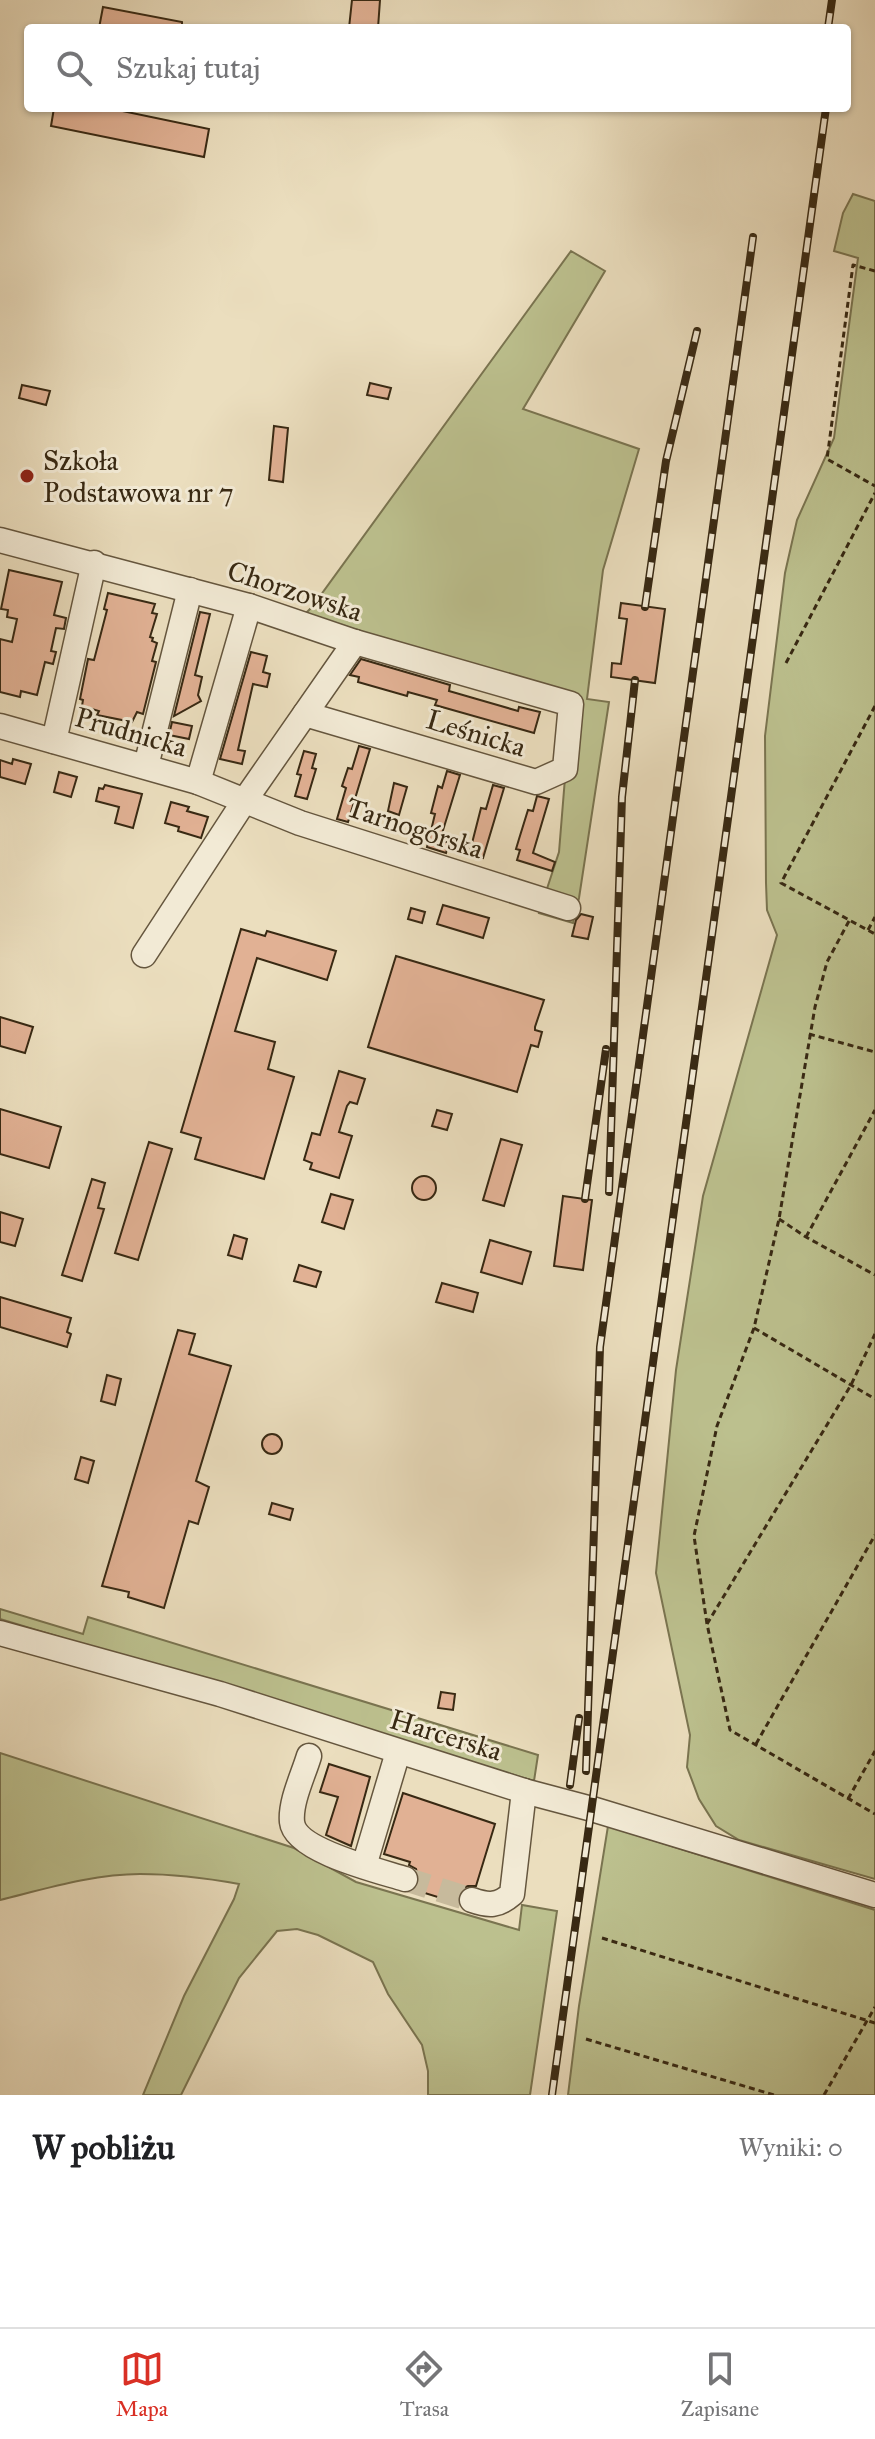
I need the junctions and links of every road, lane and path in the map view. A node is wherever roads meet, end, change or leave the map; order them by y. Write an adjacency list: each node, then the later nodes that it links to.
1 (875, 271): 2 (path)
2 (875, 486)
3 (875, 493): 9 (path)
4 (0, 540): 5 (street, Chorzowska)
5 (94, 563): 6 (street, Chorzowska); 14 (street)
6 (190, 590): 7 (street, Chorzowska); 15 (street)
7 (249, 606): 8 (street, Chorzowska); 16 (street)
8 (355, 642): 10 (street, Chorzowska); 12 (street)
9 (786, 663)
10 (571, 704): 12 (street, Leśnicka)
11 (875, 706): 20 (path)
12 (305, 714): 17 (street)
13 (0, 726): 14 (street, Prudnicka)
14 (54, 741): 15 (street, Prudnicka)
15 (146, 766): 16 (street, Prudnicka)
16 (198, 782): 17 (street, Prudnicka)
17 (245, 800): 18 (street, Tarnogórska); 23 (street)
18 (568, 908)
19 (875, 917): 21 (path)
20 (849, 921): 21 (path); 24 (path)
21 (868, 930): 22 (path)
22 (875, 934)
23 (144, 955)
24 (809, 1034): 25 (path); 27 (path)
25 (875, 1052)
26 (875, 1110): 28 (path)
27 (779, 1219): 28 (path); 30 (path)
28 (806, 1237): 29 (path)
29 (875, 1275)
30 (754, 1328): 32 (path); 35 (path)
31 (875, 1334): 32 (path)
32 (851, 1385): 33 (path); 35 (path)
33 (875, 1399)
34 (875, 1535): 37 (path)
35 (707, 1624): 37 (path)
36 (0, 1633): 39 (street, Harcerska)
37 (756, 1745): 42 (path)
38 (875, 1751): 42 (path)
39 (398, 1752): 41 (street, Harcerska); 44 (street)
40 (309, 1756): 44 (street)
41 (524, 1791): 46 (street, Harcerska); 47 (street)
42 (848, 1799): 43 (path)
43 (875, 1814)
44 (364, 1866): 45 (street)
45 (405, 1879)
46 (875, 1895)
47 (472, 1900)
48 (602, 1938): 50 (path)
49 (875, 2007): 50 (path)
50 (868, 2021): 51 (path); 54 (path)
51 (875, 2023)
52 (586, 2039): 53 (path)
53 (774, 2095)
54 (824, 2095)

